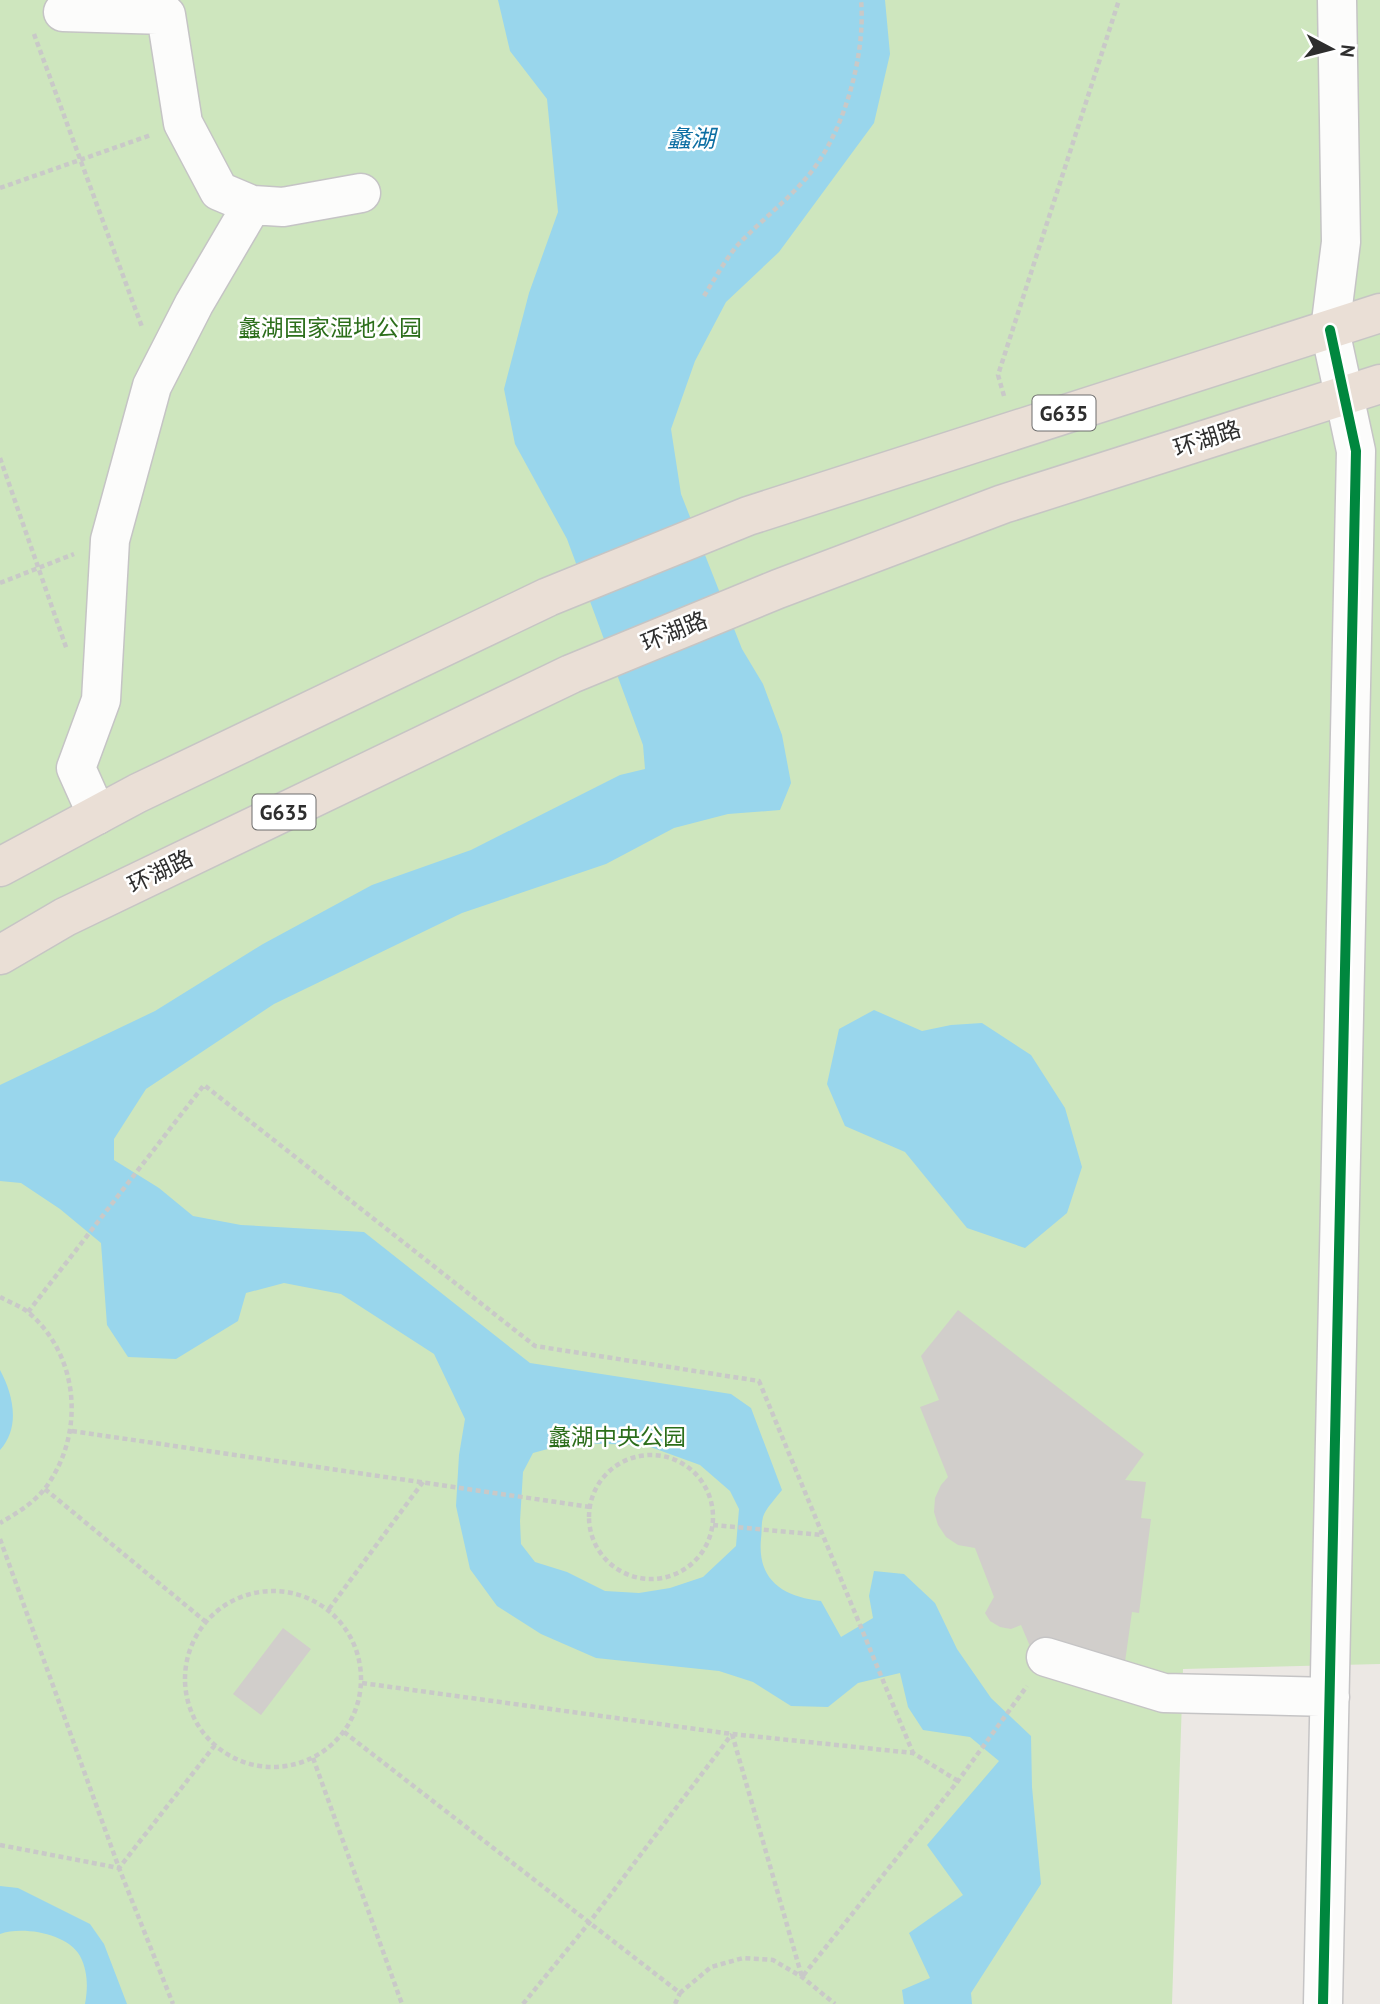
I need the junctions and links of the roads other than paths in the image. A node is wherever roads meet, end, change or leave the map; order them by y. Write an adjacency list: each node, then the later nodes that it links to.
1 (1337, 0): 6 (street)
2 (63, 12): 4 (street)
3 (360, 193): 4 (street)
4 (252, 205): 9 (street)
5 (1380, 313): 6 (highway, G635)
6 (1329, 330): 8 (street); 9 (highway, G635)
7 (1380, 384): 8 (highway, 环湖路 / G635)
8 (1343, 394): 11 (highway, 环湖路 / G635); 13 (street)
9 (97, 815): 10 (highway, G635)
10 (0, 867)
11 (0, 955)
12 (1046, 1657): 13 (street)
13 (1330, 1697): 14 (street)
14 (1323, 2004)

